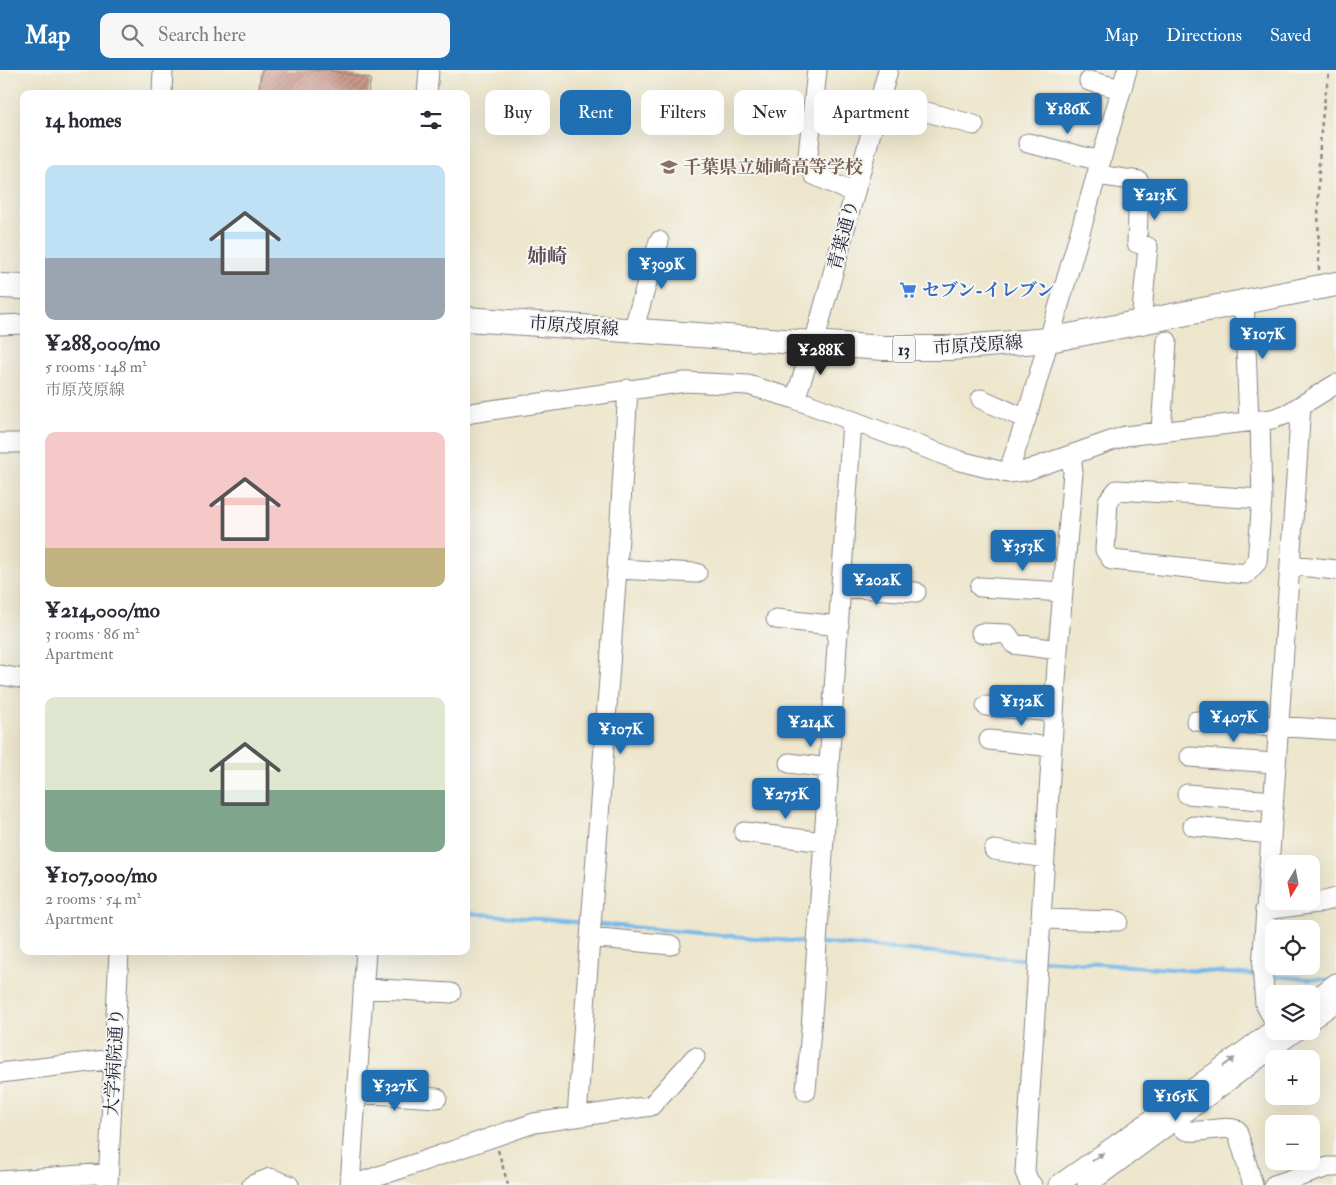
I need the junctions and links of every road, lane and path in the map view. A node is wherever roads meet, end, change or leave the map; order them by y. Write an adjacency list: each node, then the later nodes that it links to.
1 (163, 70): 9 (street)
2 (429, 70): 10 (street)
3 (817, 70): 17 (street)
4 (888, 70): 11 (street, 青葉通り)
5 (1127, 70): 8 (street)
6 (1330, 70): 19 (path)
7 (1089, 80): 8 (street)
8 (1122, 89): 16 (street)
9 (162, 90)
10 (428, 90)
11 (882, 90)
12 (927, 112): 13 (street)
13 (974, 125)
14 (870, 135): 17 (street, 青葉通り)
15 (1028, 143): 16 (street)
16 (1099, 168): 24 (street); 28 (street)
17 (854, 193): 30 (street, 青葉通り)
18 (659, 241): 27 (street)
19 (1328, 285): 22 (main road, 市原茂原線 / 13)
20 (0, 286): 21 (main road)
21 (20, 287)
22 (1244, 301): 24 (main road, 市原茂原線 / 13); 38 (street)
23 (470, 319): 27 (main road, 市原茂原線 / 13)
24 (1141, 322): 28 (main road, 市原茂原線 / 13)
25 (20, 324): 26 (street)
26 (0, 325)
27 (633, 331): 30 (main road, 市原茂原線 / 13)
28 (1049, 340): 30 (main road, 市原茂原線 / 13); 37 (street)
29 (1167, 341): 40 (street)
30 (814, 343): 33 (street, 青葉通り)
31 (1336, 384): 35 (street)
32 (628, 389): 33 (street); 36 (street); 47 (street)
33 (796, 399): 39 (street)
34 (982, 399): 37 (street)
35 (1301, 406): 38 (street); 46 (street)
36 (470, 412)
37 (1026, 419): 44 (street)
38 (1254, 420): 40 (street); 45 (street)
39 (852, 422): 44 (street); 50 (street)
40 (1162, 431): 43 (street)
41 (0, 443): 42 (street)
42 (20, 443)
43 (1071, 455): 44 (street); 53 (street)
44 (1008, 473)
45 (1262, 499): 45 (street)
46 (1291, 565): 48 (street); 63 (street)
47 (617, 568): 49 (street); 85 (street)
48 (1336, 570)
49 (697, 573)
50 (842, 587): 52 (street); 55 (street)
51 (980, 587): 53 (street)
52 (916, 592)
53 (1063, 592): 57 (street)
54 (776, 619): 55 (street)
55 (839, 626): 70 (street)
56 (981, 633): 57 (street)
57 (1058, 650): 61 (street)
58 (0, 675): 59 (street)
59 (20, 678)
60 (986, 706): 61 (street)
61 (1054, 712): 66 (street)
62 (1196, 721): 63 (street)
63 (1279, 726): 64 (street); 69 (street)
64 (1336, 730)
65 (989, 740): 66 (street)
66 (1052, 747): 79 (street)
67 (1190, 757): 69 (street)
68 (789, 763): 70 (street)
69 (1275, 763): 72 (street)
70 (829, 768): 76 (street)
71 (1187, 794): 72 (street)
72 (1273, 801): 75 (street)
73 (1194, 826): 75 (street)
74 (744, 832): 76 (street)
75 (1270, 834): 78 (street)
76 (824, 842): 100 (street)
77 (994, 850): 79 (street)
78 (1269, 855)
79 (1045, 858): 83 (street)
80 (1336, 898): 81 (street)
81 (1320, 902)
82 (1265, 910): 94 (street)
83 (1042, 919): 84 (street); 109 (street)
84 (1118, 921)
85 (590, 937): 86 (street); 104 (street)
86 (671, 944)
87 (118, 955): 98 (street, 大学病院通り)
88 (366, 955): 90 (street)
89 (1336, 983): 92 (street)
90 (363, 988): 91 (street); 101 (street)
91 (451, 993)
92 (1320, 995)
93 (1336, 1002): 95 (street)
94 (1265, 1006)
95 (1320, 1014)
96 (1274, 1040): 103 (street)
97 (695, 1057): 104 (street)
98 (114, 1059): 99 (street); 107 (street, 大学病院通り)
99 (0, 1073)
100 (806, 1091)
101 (356, 1093): 102 (street); 112 (street)
102 (437, 1098)
103 (1172, 1114): 114 (street, one-way to 103); 115 (street); 116 (street)
104 (577, 1117): 105 (street)
105 (494, 1137): 112 (street); 113 (path)
106 (1336, 1167): 117 (street)
107 (108, 1179): 108 (street)
108 (0, 1181)
109 (1028, 1184)
110 (252, 1185): 111 (street)
111 (289, 1185)
112 (352, 1185)
113 (508, 1185)
114 (1058, 1185)
115 (1086, 1185)
116 (1253, 1185)
117 (1274, 1185)

